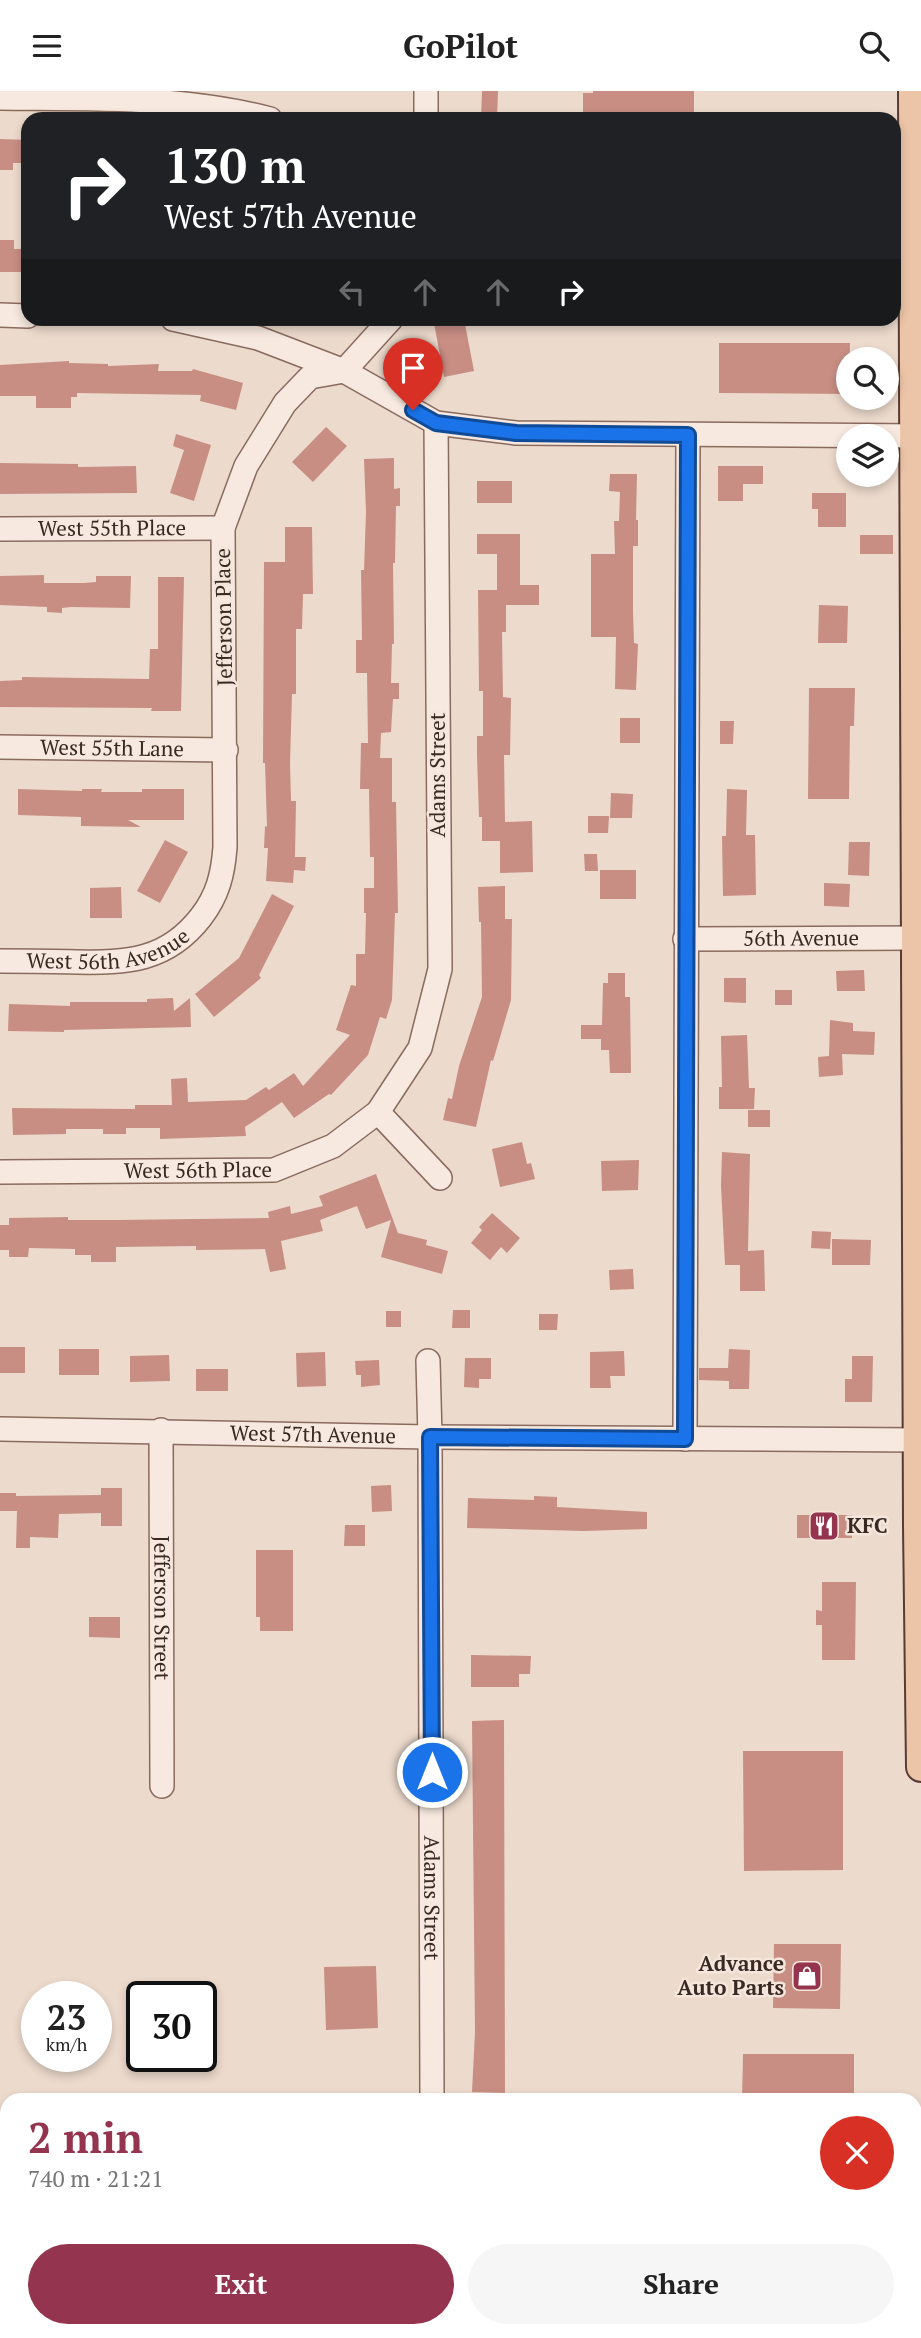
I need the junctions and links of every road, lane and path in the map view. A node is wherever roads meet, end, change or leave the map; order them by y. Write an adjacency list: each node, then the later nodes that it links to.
1 (426, 91): 5 (street)
2 (913, 91): 13 (main road)
3 (0, 98): 4 (street)
4 (237, 112)
5 (426, 112)
6 (0, 315): 7 (street)
7 (21, 316)
8 (204, 326): 10 (street)
9 (385, 326): 10 (street)
10 (344, 371): 11 (street); 14 (street, Jefferson Place)
11 (436, 423): 12 (street); 23 (street, Adams Street)
12 (688, 435): 13 (street); 20 (street)
13 (918, 436): 19 (main road)
14 (223, 528): 15 (street, West 55th Place); 17 (street, Jefferson Place)
15 (0, 529)
16 (0, 747): 17 (street, West 55th Lane)
17 (226, 750): 18 (street, Jefferson Place)
18 (204, 913): 21 (street, West 56th Avenue)
19 (916, 938): 20 (street, 56th Avenue); 22 (main road)
20 (685, 939): 30 (street)
21 (0, 961)
22 (919, 1005): 31 (main road)
23 (378, 1112): 24 (street, West 56th Place); 25 (street)
24 (0, 1172)
25 (440, 1178)
26 (428, 1361): 29 (street, Adams Street)
27 (0, 1429): 28 (street, West 57th Avenue)
28 (161, 1430): 29 (street, West 57th Avenue); 33 (street, Jefferson Street)
29 (430, 1437): 30 (street, West 57th Avenue); 34 (street, Adams Street)
30 (685, 1439): 31 (street, West 57th Avenue)
31 (919, 1440): 32 (main road)
32 (921, 1767)
33 (162, 1786)
34 (432, 2093)

